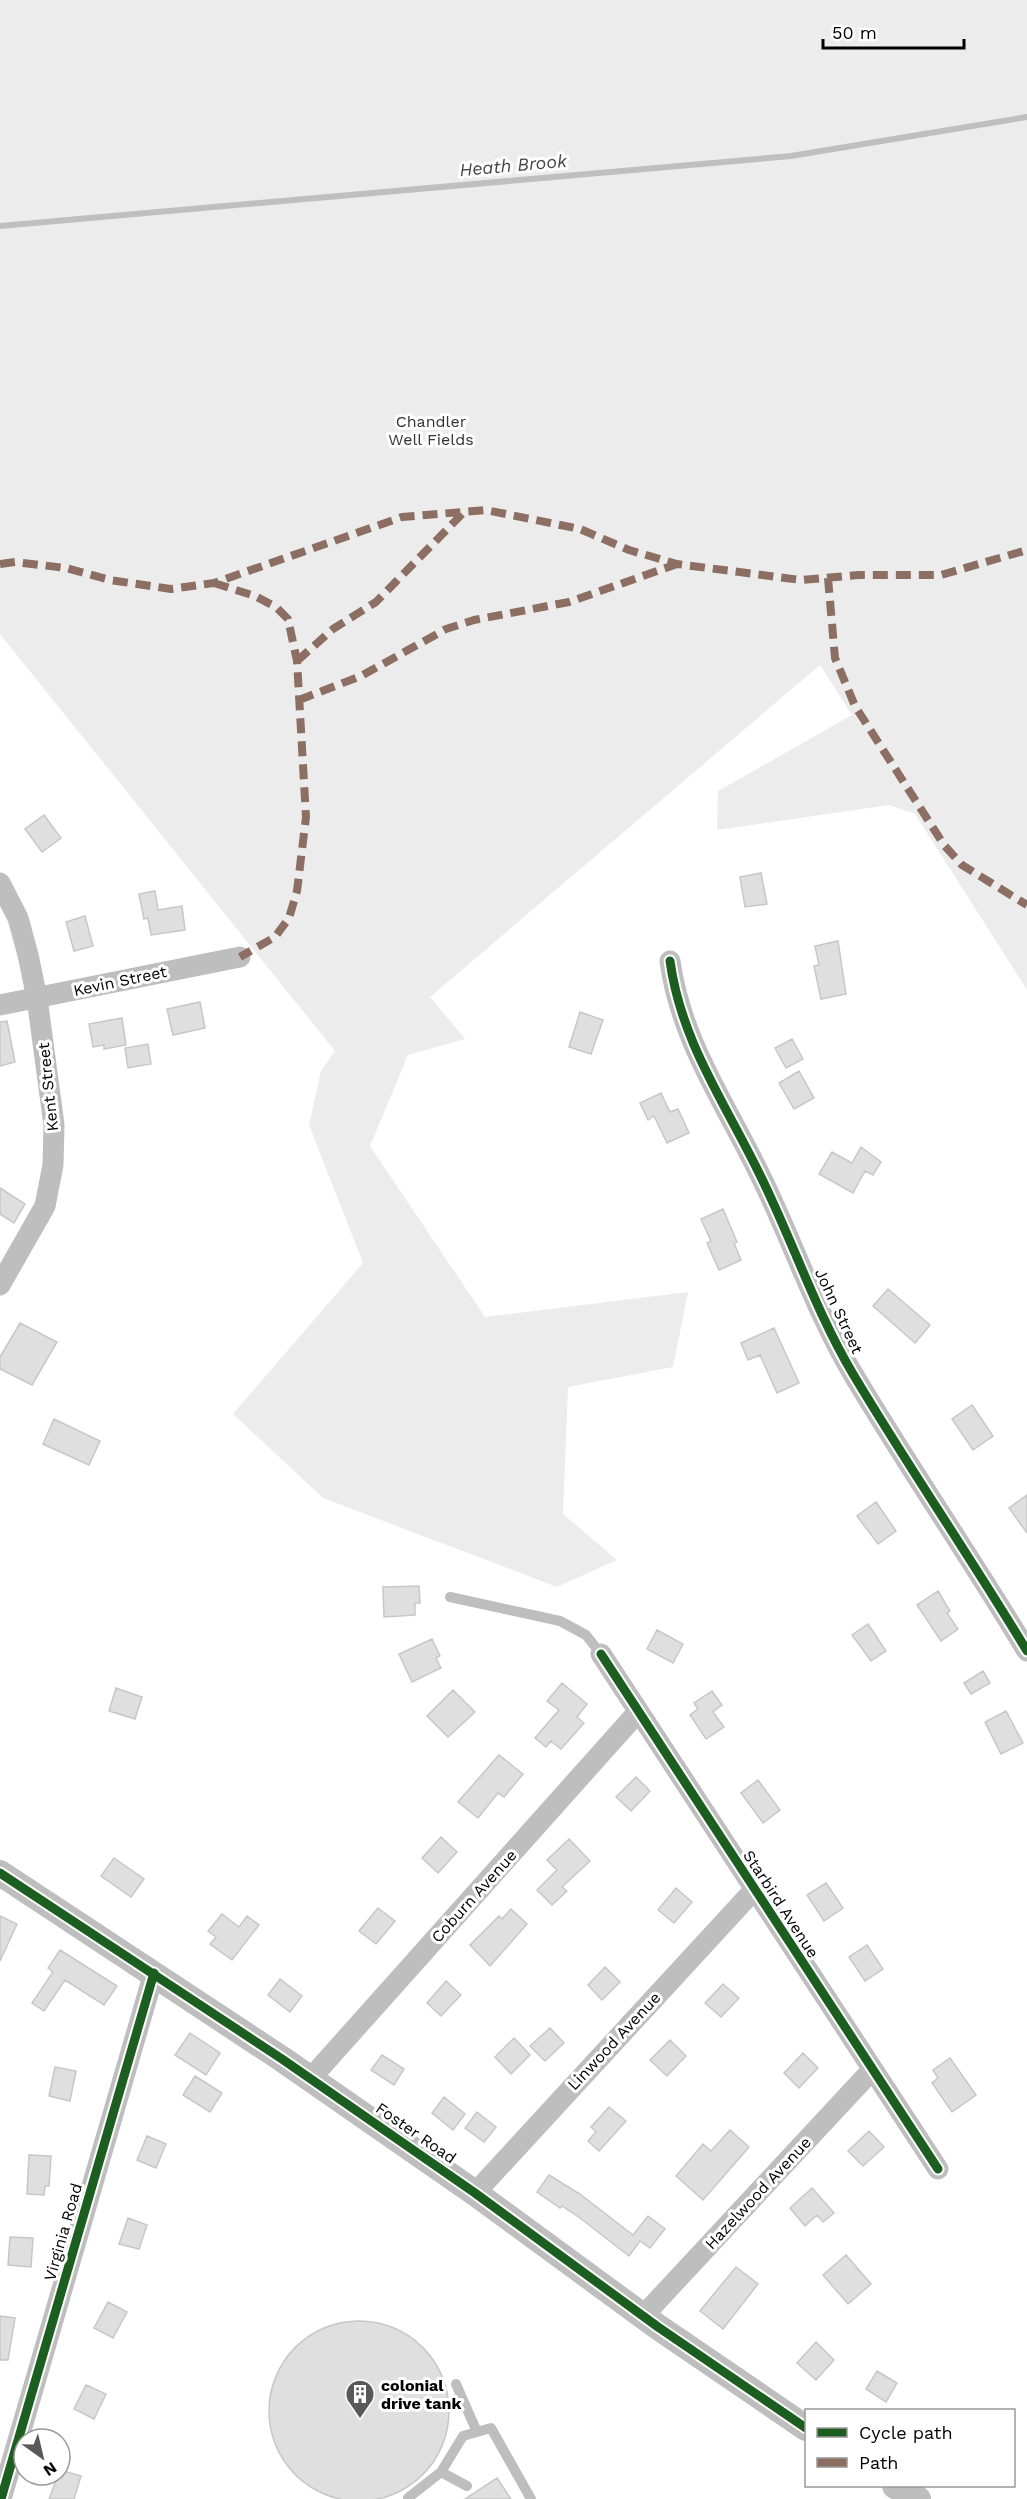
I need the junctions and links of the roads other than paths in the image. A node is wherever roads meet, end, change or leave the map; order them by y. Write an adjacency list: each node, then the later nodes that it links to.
1 (0, 883): 4 (street, Kent Street)
2 (240, 957): 4 (street, Kevin Street)
3 (670, 960): 8 (street, John Street)
4 (37, 998): 5 (street, Kevin Street); 6 (street, Kent Street)
5 (0, 1005)
6 (0, 1285)
7 (450, 1597): 9 (lane)
8 (1027, 1651)
9 (601, 1654): 10 (street, Starbird Avenue)
10 (637, 1713): 12 (street, Starbird Avenue); 15 (street, Coburn Avenue)
11 (0, 1874): 13 (street, Foster Road)
12 (754, 1890): 14 (street, Starbird Avenue); 17 (street, Linwood Avenue)
13 (154, 1973): 15 (street, Foster Road); 26 (street, Virginia Road)
14 (872, 2070): 16 (street, Starbird Avenue); 18 (street, Hazelwood Avenue)
15 (311, 2078): 17 (street, Foster Road)
16 (938, 2169)
17 (475, 2193): 18 (street, Foster Road)
18 (643, 2316): 20 (street, Foster Road)
19 (456, 2384): 21 (lane)
20 (805, 2427)
21 (477, 2432): 22 (lane); 27 (lane)
22 (441, 2472): 23 (lane); 25 (lane)
23 (467, 2486)
24 (897, 2487): 28 (street)
25 (408, 2498)
26 (1, 2499)
27 (531, 2499)
28 (918, 2499)

